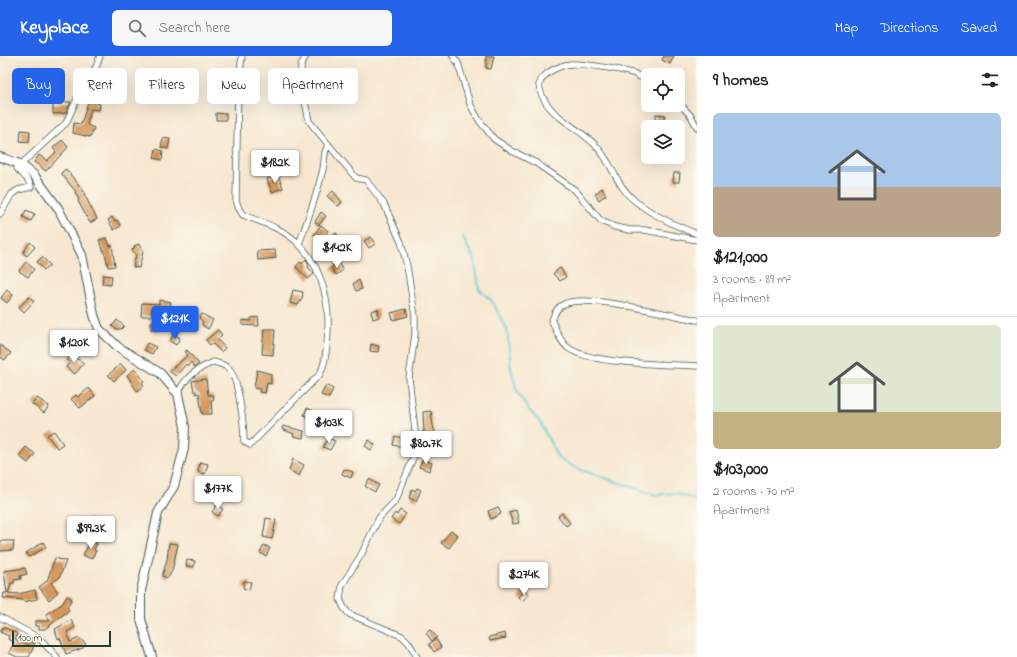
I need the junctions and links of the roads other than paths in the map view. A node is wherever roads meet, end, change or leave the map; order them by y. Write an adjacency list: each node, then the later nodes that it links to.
1 (100, 56): 10 (street)
2 (242, 56): 14 (street)
3 (306, 56): 8 (street)
4 (453, 56): 13 (street)
5 (641, 78): 12 (street)
6 (685, 110): 7 (street)
7 (697, 127)
8 (329, 145): 14 (street); 21 (street)
9 (0, 158): 10 (main road)
10 (20, 164): 11 (street); 17 (main road)
11 (0, 214)
12 (697, 234)
13 (697, 240)
14 (299, 244): 17 (street)
15 (697, 320): 16 (street)
16 (697, 366)
17 (178, 394): 20 (main road)
18 (0, 617): 19 (street)
19 (57, 657)
20 (152, 657)
21 (417, 657)

